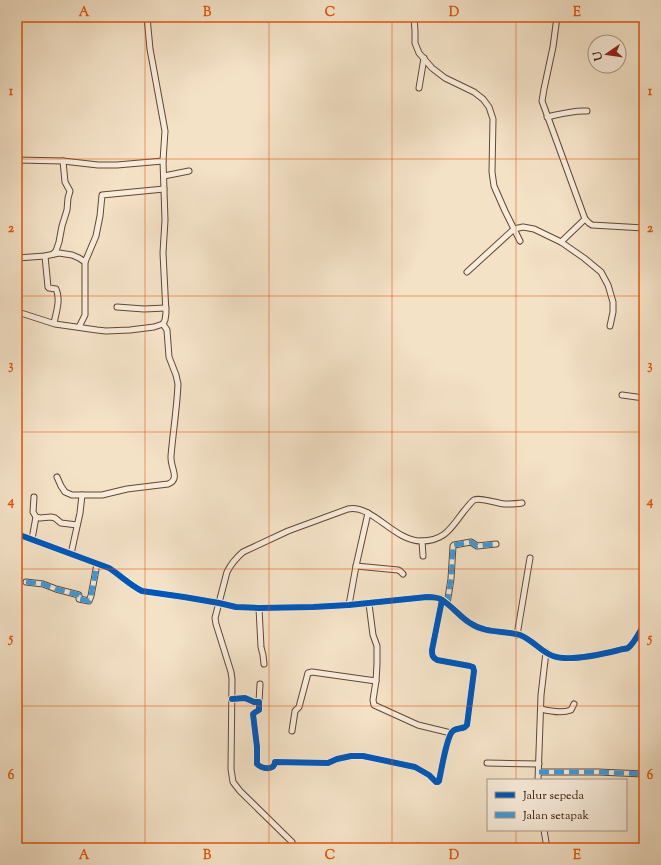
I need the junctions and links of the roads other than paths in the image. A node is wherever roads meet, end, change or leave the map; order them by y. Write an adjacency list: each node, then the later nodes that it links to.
1 (147, 17): 10 (street)
2 (414, 17): 4 (street)
3 (557, 17): 7 (street)
4 (424, 58): 5 (street); 16 (street)
5 (420, 88)
6 (587, 111): 7 (street)
7 (547, 117): 14 (street)
8 (17, 160): 9 (street)
9 (63, 161): 10 (street); 19 (street)
10 (163, 161): 12 (street)
11 (189, 170): 12 (street)
12 (164, 176): 13 (street)
13 (164, 189): 22 (street); 25 (street)
14 (585, 220): 15 (street); 18 (street)
15 (644, 228)
16 (514, 229): 17 (street); 18 (street); 23 (street)
17 (520, 241)
18 (561, 242): 29 (street)
19 (53, 254): 20 (street); 22 (street)
20 (45, 256): 21 (street); 27 (street)
21 (17, 258)
22 (85, 262): 30 (street)
23 (467, 272)
24 (118, 307): 25 (street)
25 (166, 308): 28 (street)
26 (17, 312): 27 (street)
27 (54, 323): 30 (street)
28 (163, 324): 30 (street); 34 (street)
29 (610, 326)
30 (79, 327)
31 (622, 395): 32 (street)
32 (644, 398)
33 (57, 477): 34 (street)
34 (82, 495): 39 (street)
35 (34, 497): 38 (street)
36 (522, 503): 42 (street)
37 (368, 513): 42 (street); 48 (street); 52 (street)
38 (36, 517): 39 (street); 41 (street)
39 (77, 525): 44 (street)
40 (17, 534): 41 (street)
41 (32, 540): 44 (street)
42 (422, 541): 45 (street)
43 (496, 544): 54 (street)
44 (71, 554): 47 (street)
45 (423, 556)
46 (530, 558): 58 (street)
47 (97, 564): 50 (street); 52 (street)
48 (356, 566): 49 (street); 55 (street)
49 (403, 574)
50 (26, 582)
51 (442, 600): 53 (street); 54 (street); 68 (street)
52 (219, 603): 56 (street); 63 (street)
53 (368, 604): 55 (street); 61 (street)
54 (447, 604): 58 (street)
55 (349, 605): 56 (street)
56 (259, 608): 60 (street)
57 (644, 625): 59 (street)
58 (517, 635): 59 (street)
59 (546, 652): 66 (street)
60 (264, 664)
61 (376, 681): 67 (street); 68 (street)
62 (260, 684): 64 (street)
63 (232, 698): 64 (street); 75 (street)
64 (260, 702): 68 (street)
65 (574, 704): 66 (street)
66 (541, 709): 70 (street)
67 (292, 732)
68 (451, 732)
69 (487, 763): 70 (street)
70 (539, 764): 71 (street)
71 (539, 772): 72 (street); 73 (street)
72 (644, 774)
73 (538, 779)
74 (544, 831): 78 (street)
75 (292, 842)
76 (415, 848): 77 (street)
77 (423, 848)
78 (547, 848)

